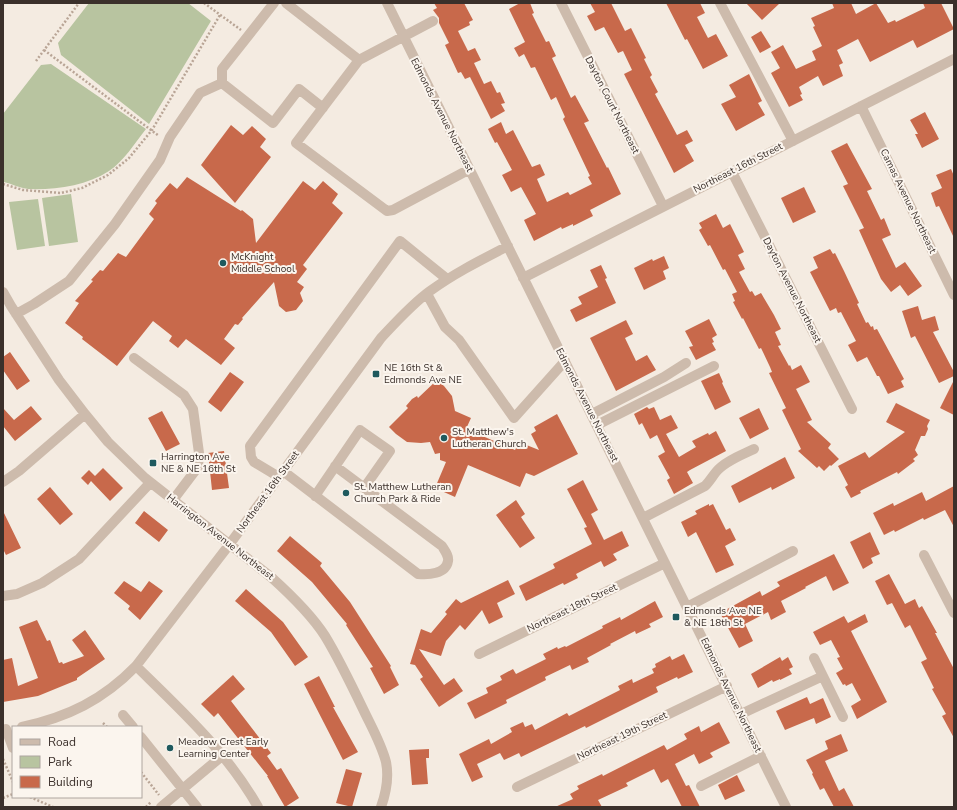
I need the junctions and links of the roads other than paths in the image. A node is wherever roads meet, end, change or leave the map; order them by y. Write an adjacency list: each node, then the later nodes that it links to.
1 (274, 3): 10 (street)
2 (286, 3): 9 (street)
3 (387, 3): 7 (street, Edmonds Avenue Northeast)
4 (561, 3): 16 (street, Dayton Court Northeast)
5 (720, 3): 13 (street)
6 (433, 21): 7 (street)
7 (403, 36): 9 (street); 14 (street, Edmonds Avenue Northeast)
8 (954, 59): 11 (street, Northeast 16th Street)
9 (358, 60): 12 (street)
10 (222, 83): 12 (street); 23 (street)
11 (862, 106): 13 (street, Northeast 16th Street); 22 (street, Camas Avenue Northeast)
12 (323, 108): 14 (street)
13 (792, 141): 15 (street, Northeast 16th Street)
14 (470, 169): 17 (street, Edmonds Avenue Northeast)
15 (732, 172): 16 (street, Northeast 16th Street); 28 (street, Dayton Avenue Northeast)
16 (663, 206): 18 (street, Northeast 16th Street)
17 (508, 246): 18 (street, Edmonds Avenue Northeast); 19 (street, Northeast 16th Street)
18 (523, 278): 25 (street, Edmonds Avenue Northeast)
19 (447, 279): 21 (street, Northeast 16th Street); 34 (street)
20 (3, 292): 23 (street, Harrington Avenue Northeast)
21 (427, 294): 25 (street); 34 (street, Northeast 16th Street)
22 (954, 295)
23 (16, 314): 29 (street, Harrington Avenue Northeast)
24 (134, 358): 39 (street)
25 (565, 360): 30 (street, Edmonds Avenue Northeast)
26 (686, 364): 30 (street)
27 (714, 366): 31 (street)
28 (852, 409)
29 (85, 414): 35 (street); 36 (street, Harrington Avenue Northeast)
30 (592, 414): 31 (street, Edmonds Avenue Northeast)
31 (597, 426): 40 (street, Edmonds Avenue Northeast)
32 (754, 449): 40 (street)
33 (335, 466): 37 (street); 37 (street); 38 (street)
34 (281, 474): 38 (street); 41 (street, Northeast 16th Street)
35 (3, 482)
36 (150, 483): 39 (street, Harrington Avenue Northeast); 45 (street)
37 (364, 488): 38 (street)
38 (315, 496)
39 (173, 500): 41 (street, Harrington Avenue Northeast)
40 (643, 518): 44 (street, Edmonds Avenue Northeast)
41 (229, 545): 50 (street, Northeast 16th Street); 69 (street, Harrington Avenue Northeast)
42 (793, 551): 46 (street)
43 (924, 555): 47 (street)
44 (665, 563): 46 (street, Edmonds Avenue Northeast); 48 (street, Northeast 18th Street)
45 (3, 596)
46 (687, 606): 52 (street, Edmonds Avenue Northeast)
47 (954, 613)
48 (479, 654)
49 (814, 658): 51 (street)
50 (136, 666): 56 (street, Northeast 16th Street); 61 (street)
51 (822, 676): 53 (street); 55 (street)
52 (726, 686): 53 (street, Edmonds Avenue Northeast); 64 (street, Northeast 19th Street)
53 (740, 714): 62 (street, Edmonds Avenue Northeast)
54 (123, 715): 57 (street)
55 (843, 717)
56 (27, 726)
57 (132, 726)
58 (7, 729): 60 (street)
59 (142, 738): 65 (street)
60 (12, 745)
61 (222, 756): 65 (street); 68 (street)
62 (761, 756): 63 (street); 70 (street, Edmonds Avenue Northeast)
63 (701, 786)
64 (517, 787)
65 (182, 788): 66 (street); 67 (street)
66 (161, 807)
67 (197, 807)
68 (258, 807)
69 (381, 807)
70 (786, 807)

